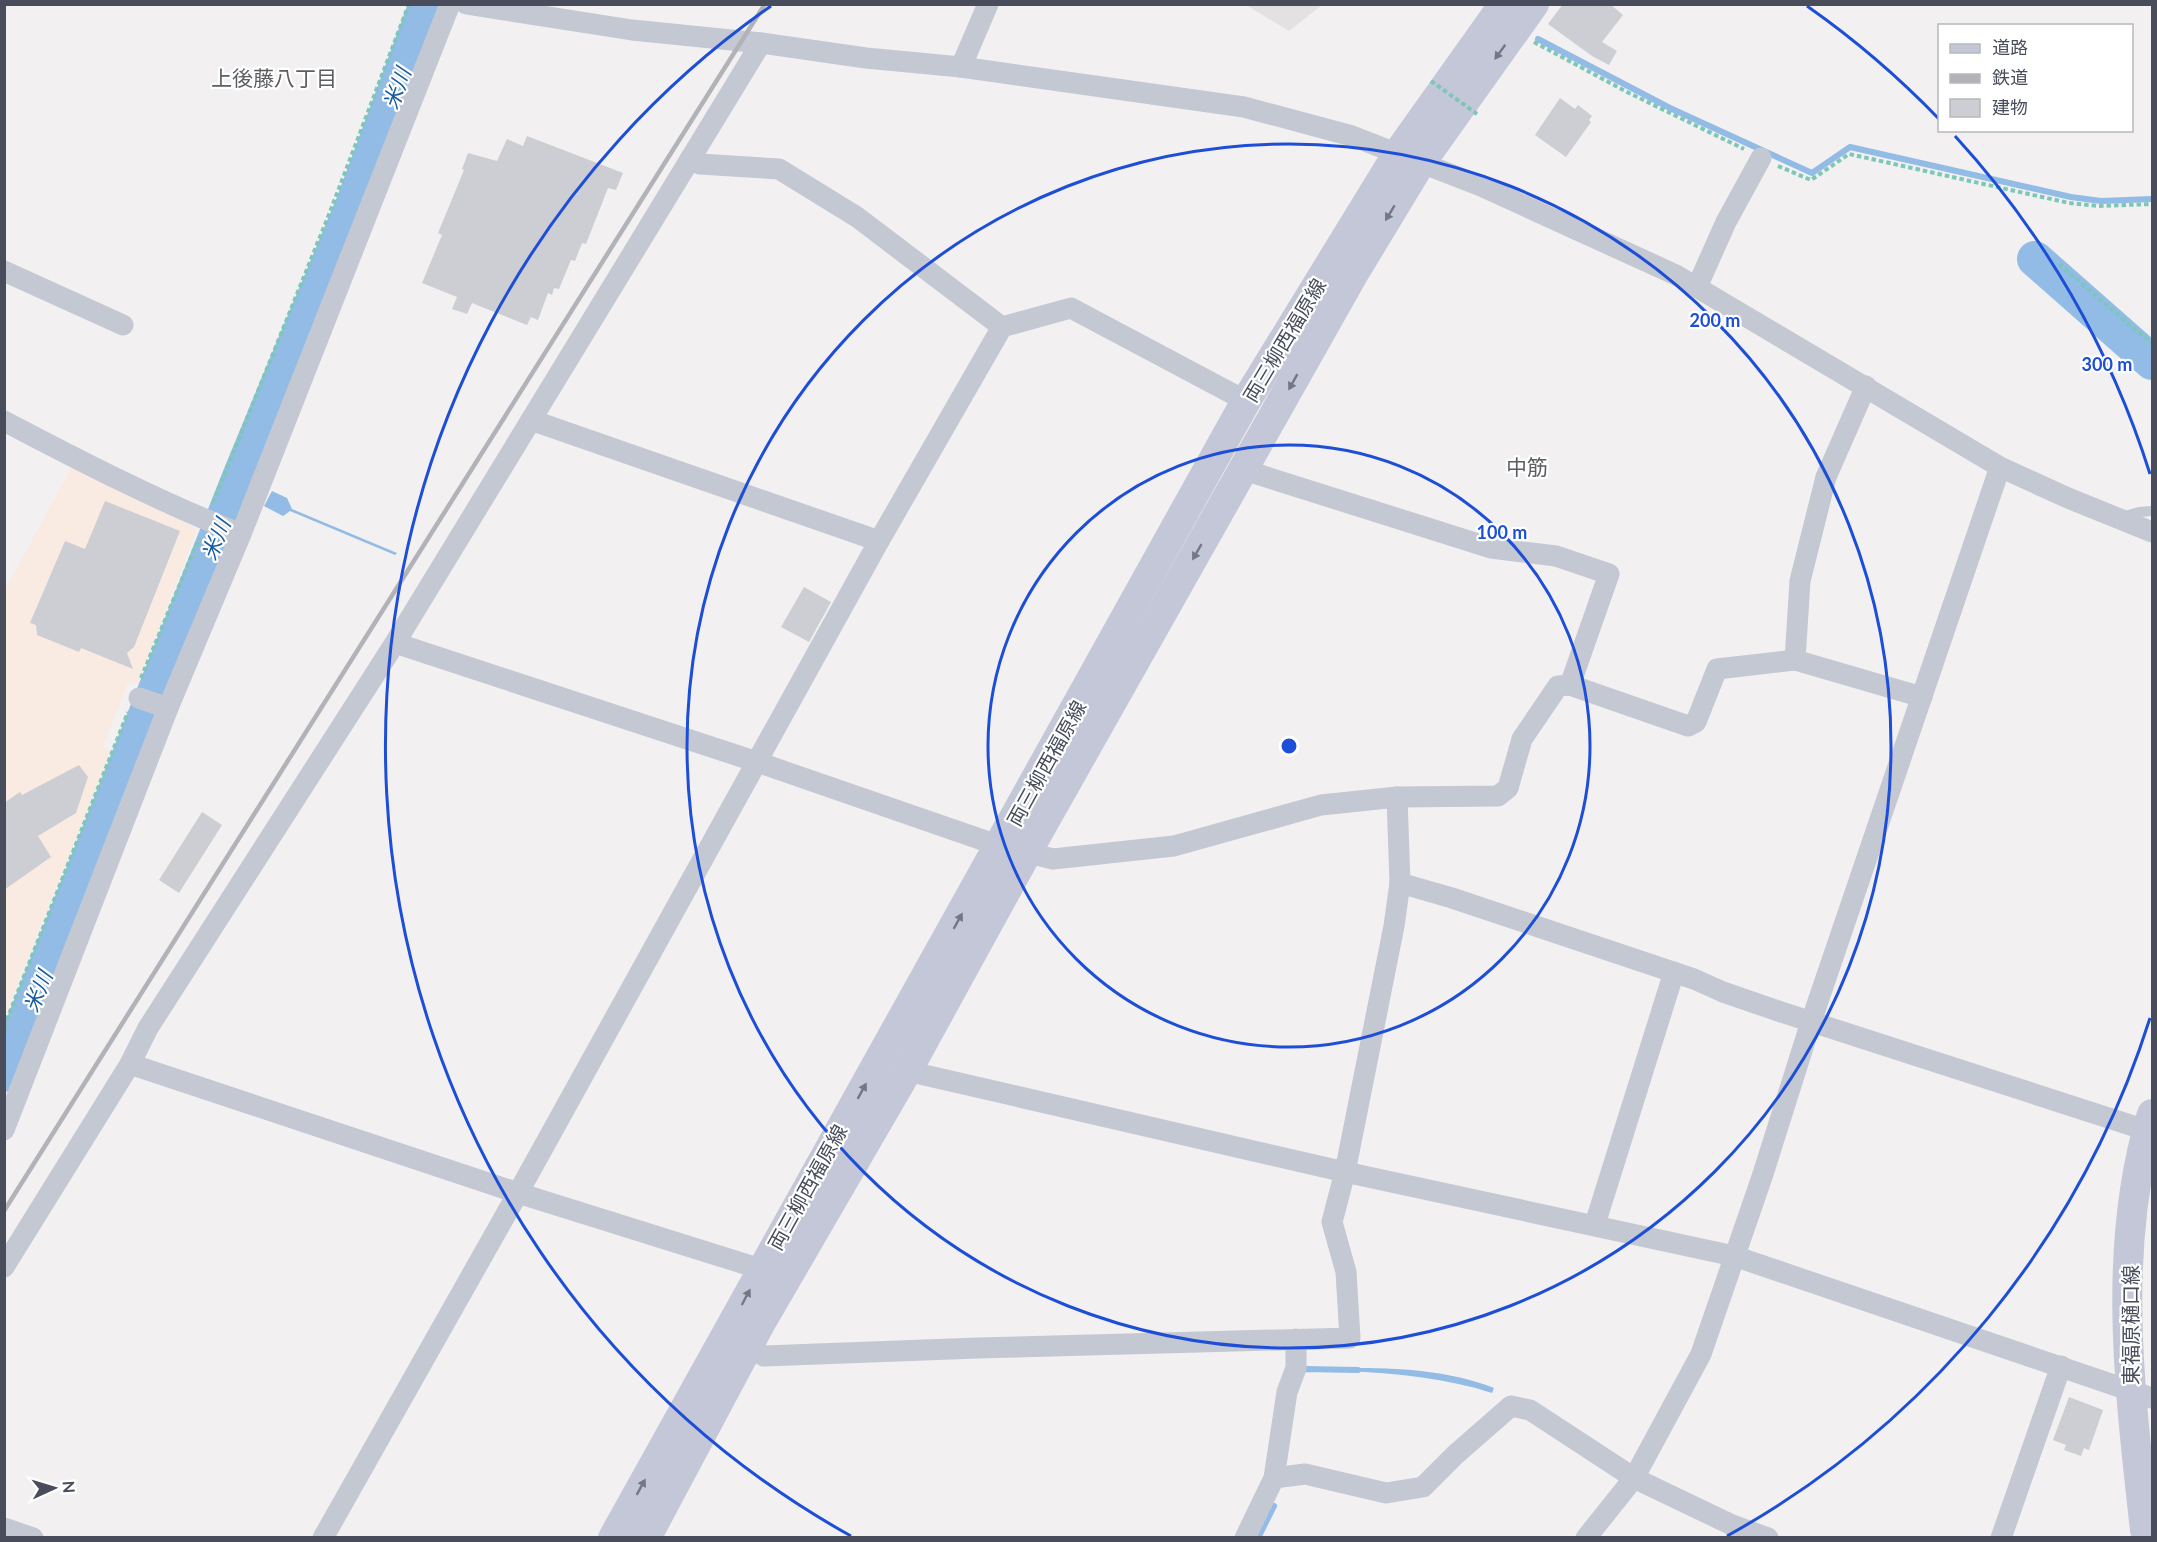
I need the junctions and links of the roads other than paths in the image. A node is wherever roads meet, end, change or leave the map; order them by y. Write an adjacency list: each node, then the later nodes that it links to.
1 (450, 4): 24 (street)
2 (466, 4): 6 (street)
3 (988, 4): 7 (street)
4 (1504, 4): 8 (main road, 両三柳西福原線)
5 (1534, 4): 8 (main road, 両三柳西福原線, one-way to 8)
6 (761, 43): 7 (street); 10 (street)
7 (961, 67): 8 (street)
8 (1409, 158): 12 (street); 16 (main road, 両三柳西福原線); 20 (main road, 両三柳西福原線, one-way to 20)
9 (1761, 158): 12 (street)
10 (690, 159): 14 (street); 17 (street)
11 (4, 271): 13 (street)
12 (1697, 287): 15 (street)
13 (123, 326)
14 (1002, 327): 16 (street); 25 (street)
15 (1866, 386): 19 (street); 27 (street)
16 (1246, 401): 34 (main road, 両三柳西福原線)
17 (531, 420): 25 (street); 26 (street)
18 (4, 421): 24 (street)
19 (2001, 467): 22 (street); 30 (street)
20 (1244, 470): 28 (street); 34 (main road, 両三柳西福原線, one-way to 34)
21 (2152, 511): 22 (lane)
22 (2119, 518): 23 (street)
23 (2152, 532)
24 (237, 533): 31 (street)
25 (879, 541): 32 (street)
26 (395, 643): 32 (street); 38 (street)
27 (1795, 660): 28 (street); 30 (street)
28 (1570, 685): 33 (street)
29 (137, 697): 31 (street)
30 (1923, 698): 37 (street)
31 (165, 707): 40 (street)
32 (757, 762): 34 (street); 44 (street)
33 (1397, 797): 34 (street); 35 (street)
34 (1014, 849): 39 (main road, 両三柳西福原線); 48 (main road, 両三柳西福原線, one-way to 34)
35 (1400, 883): 36 (street); 43 (street)
36 (1674, 972): 37 (street); 45 (street)
37 (1811, 1022): 41 (street); 46 (street)
38 (130, 1064): 44 (street); 47 (street)
39 (907, 1071): 43 (street); 48 (main road, 両三柳西福原線)
40 (10, 1101): 42 (street)
41 (2151, 1126): 52 (main road, 東福原樋口線)
42 (4, 1130)
43 (1345, 1172): 45 (street); 50 (street)
44 (518, 1193): 48 (street); 57 (street)
45 (1595, 1224): 46 (street)
46 (1734, 1256): 51 (street); 54 (street)
47 (4, 1267)
48 (773, 1276): 49 (main road, 両三柳西福原線)
49 (739, 1338): 50 (street); 58 (main road, 両三柳西福原線, one-way to 49); 59 (main road, 両三柳西福原線)
50 (1296, 1339): 53 (street)
51 (2061, 1366): 52 (street); 63 (street)
52 (2141, 1394): 64 (main road, 東福原樋口線)
53 (1282, 1477): 54 (street); 60 (street)
54 (1634, 1478): 61 (street); 62 (street)
55 (4, 1528): 56 (street)
56 (33, 1538)
57 (323, 1538)
58 (613, 1538)
59 (646, 1538)
60 (1245, 1538)
61 (1586, 1538)
62 (1768, 1538)
63 (2001, 1538)
64 (2148, 1538)

